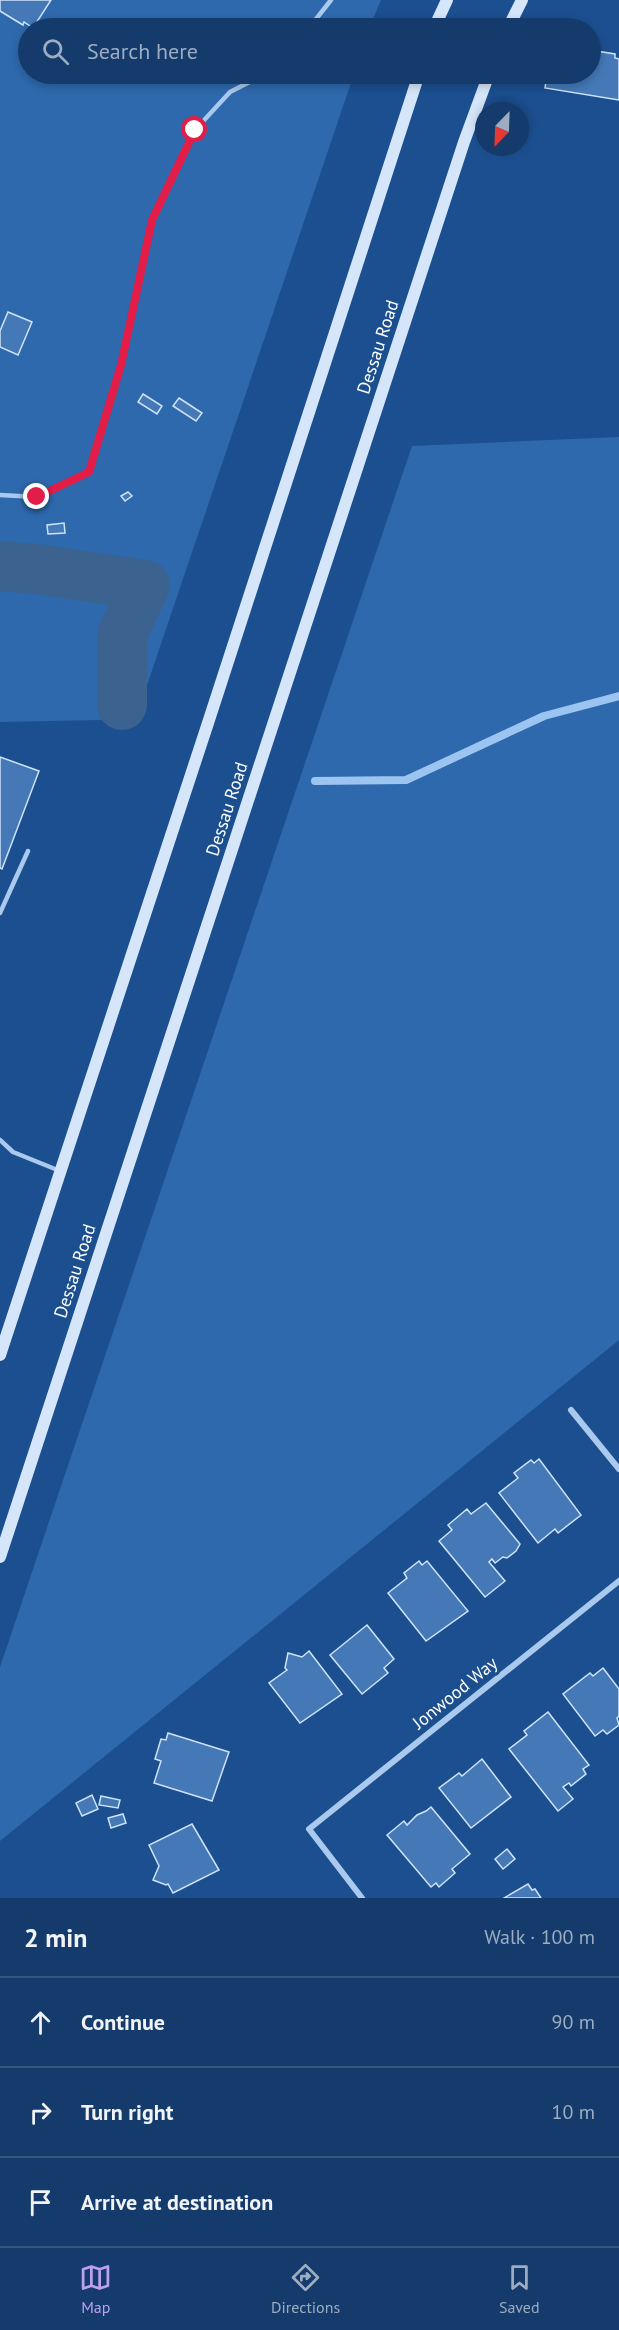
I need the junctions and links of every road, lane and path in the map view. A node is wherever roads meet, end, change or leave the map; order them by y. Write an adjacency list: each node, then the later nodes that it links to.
1 (331, 0): 4 (lane)
2 (447, 0): 5 (main road)
3 (522, 0): 6 (main road)
4 (317, 18)
5 (439, 18)
6 (513, 18)
7 (246, 84): 10 (lane)
8 (416, 84): 15 (main road)
9 (485, 84): 19 (main road, Dessau Road)
10 (0, 495)
11 (28, 850): 12 (lane)
12 (2, 903): 13 (lane)
13 (0, 913)
14 (0, 1140): 15 (lane)
15 (60, 1171): 16 (main road)
16 (0, 1355)
17 (571, 1410): 18 (street)
18 (619, 1469)
19 (0, 1557)
20 (619, 1581): 21 (street, Jonwood Way)
21 (362, 1898)

